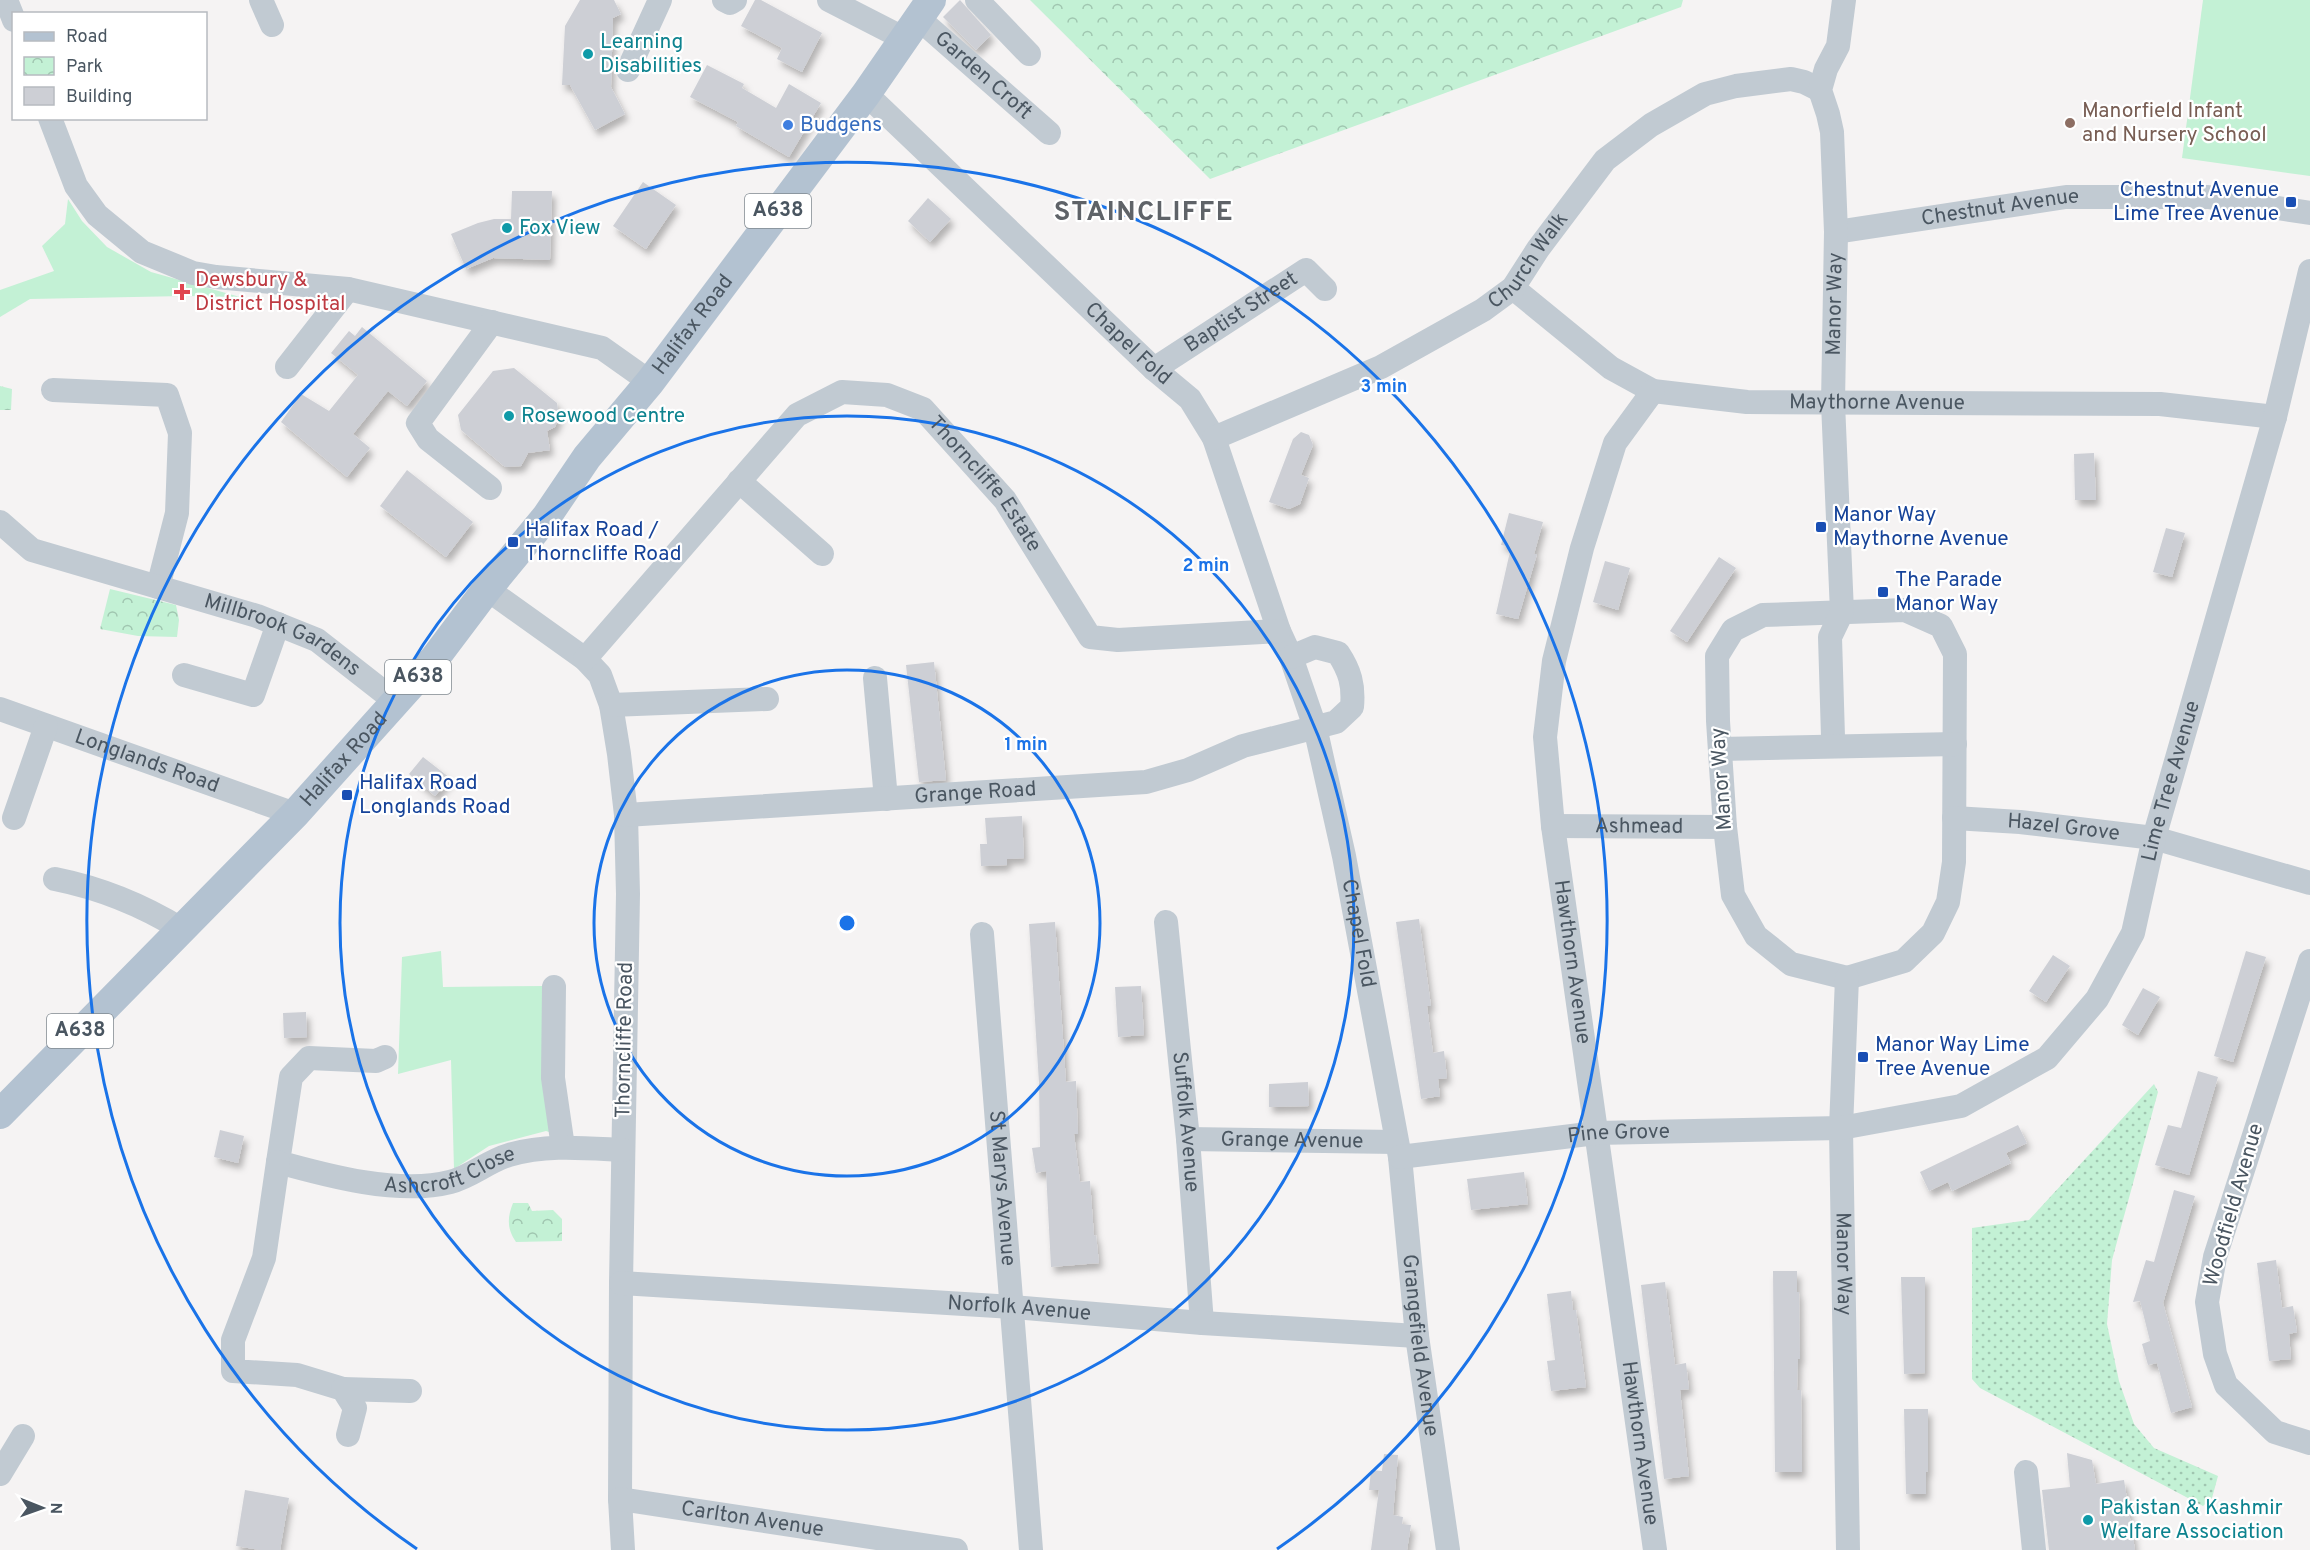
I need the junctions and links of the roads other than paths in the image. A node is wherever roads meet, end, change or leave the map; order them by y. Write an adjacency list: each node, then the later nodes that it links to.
1 (6, 0): 9 (street)
2 (261, 0): 11 (street)
3 (660, 0): 13 (street)
4 (724, 0): 5 (street)
5 (735, 0)
6 (829, 0): 10 (street, Garden Croft)
7 (977, 0): 12 (street)
8 (1844, 0): 14 (street)
9 (12, 15)
10 (917, 19): 15 (main road, Halifax Road / A638); 17 (street, Garden Croft)
11 (272, 25)
12 (1029, 54)
13 (628, 70)
14 (1820, 90): 19 (street, Manor Way); 21 (street, Church Walk)
15 (866, 94): 26 (street, Chapel Fold); 27 (main road, Halifax Road / A638)
16 (51, 120): 22 (street)
17 (1049, 133)
18 (2310, 213): 19 (street, Chestnut Avenue)
19 (1836, 232): 30 (street, Manor Way)
20 (2310, 271): 31 (street, Lime Tree Avenue)
21 (1513, 288): 29 (street, Maythorne Avenue); 32 (street, Church Walk)
22 (348, 289): 24 (street); 25 (street)
23 (1325, 289): 26 (street, Baptist Street)
24 (492, 322): 27 (street); 34 (street)
25 (287, 367)
26 (1154, 369): 32 (street, Chapel Fold)
27 (650, 382): 38 (main road, Halifax Road / A638)
28 (53, 390): 37 (street)
29 (1653, 391): 30 (street, Maythorne Avenue); 60 (street, Hawthorn Avenue)
30 (1833, 404): 31 (street, Maythorne Avenue); 39 (street, Manor Way)
31 (2275, 417): 62 (street, Lime Tree Avenue)
32 (1214, 438): 41 (street, Chapel Fold)
33 (739, 482): 36 (street); 41 (street, Thorncliffe Estate); 43 (street, Thorncliffe Estate)
34 (490, 488)
35 (0, 522): 37 (street, Millbrook Gardens)
36 (822, 554)
37 (158, 587): 40 (street, Millbrook Gardens)
38 (487, 589): 43 (street, Thorncliffe Road); 47 (main road, Halifax Road / A638)
39 (1842, 612): 52 (street); 53 (street, Manor Way); 54 (street, Manor Way)
40 (278, 624): 44 (street); 47 (street, Millbrook Gardens)
41 (1279, 631): 42 (street, Chapel Fold)
42 (1291, 657): 51 (street, Chapel Fold); 51 (street)
43 (585, 658): 48 (street, Thorncliffe Road)
44 (184, 675)
45 (875, 678): 55 (street)
46 (767, 699): 48 (street)
47 (395, 701): 56 (main road, Halifax Road / A638)
48 (611, 705): 57 (street, Thorncliffe Road)
49 (0, 709): 50 (street, Longlands Road)
50 (46, 726): 56 (street, Longlands Road); 58 (street)
51 (1315, 727): 55 (street, Grange Road); 77 (street, Chapel Fold)
52 (1833, 737)
53 (1955, 744): 54 (street); 59 (street, Manor Way)
54 (1720, 749): 61 (street, Manor Way)
55 (885, 799): 57 (street, Grange Road)
56 (295, 814): 66 (main road, Halifax Road / A638)
57 (626, 814): 78 (street, Thorncliffe Road)
58 (14, 818)
59 (1954, 818): 62 (street, Hazel Grove); 69 (street, Manor Way)
60 (1553, 826): 61 (street, Ashmead); 74 (street, Hawthorn Avenue)
61 (1725, 827): 69 (street, Manor Way)
62 (2154, 838): 64 (street, Hazel Grove); 73 (street, Lime Tree Avenue)
63 (55, 879): 66 (street)
64 (2310, 883)
65 (1166, 922): 75 (street, Suffolk Avenue)
66 (181, 929): 72 (main road, Halifax Road / A638)
67 (982, 933): 81 (street, St Marys Avenue)
68 (2310, 961): 88 (street, Woodfield Avenue)
69 (1847, 978): 73 (street, Manor Way)
70 (554, 987): 76 (street)
71 (385, 1057): 79 (street)
72 (0, 1114)
73 (1841, 1128): 74 (street, Pine Grove); 97 (street, Manor Way)
74 (1596, 1133): 77 (street, Pine Grove); 96 (street, Hawthorn Avenue)
75 (1188, 1139): 77 (street, Grange Avenue); 82 (street, Suffolk Avenue)
76 (563, 1147): 78 (street, Ashcroft Close); 79 (street, Ashcroft Close)
77 (1398, 1149): 83 (street, Grangefield Avenue)
78 (623, 1150): 80 (street, Thorncliffe Road)
79 (278, 1162): 84 (street)
80 (621, 1283): 81 (street, Norfolk Avenue); 91 (street, Thorncliffe Road)
81 (1013, 1307): 82 (street, Norfolk Avenue); 94 (street, St Marys Avenue)
82 (1202, 1323): 83 (street, Norfolk Avenue)
83 (1417, 1336): 95 (street, Grangefield Avenue)
84 (343, 1389): 85 (street); 86 (street)
85 (410, 1391)
86 (348, 1435)
87 (23, 1436): 90 (street)
88 (2310, 1443)
89 (2026, 1472): 98 (street)
90 (0, 1474)
91 (620, 1499): 92 (street, Thorncliffe Road); 93 (street, Carlton Avenue)
92 (623, 1550)
93 (956, 1550)
94 (1031, 1550)
95 (1448, 1550)
96 (1655, 1550)
97 (1848, 1550)
98 (2034, 1550)

